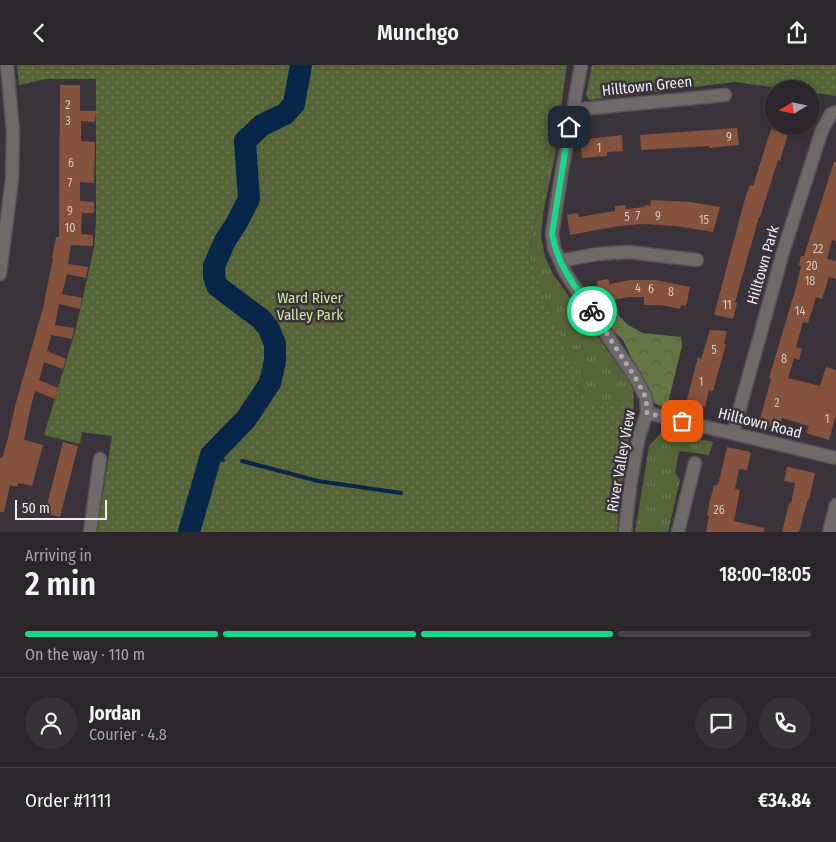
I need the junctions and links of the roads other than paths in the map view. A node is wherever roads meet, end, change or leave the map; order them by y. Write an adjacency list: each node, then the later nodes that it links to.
1 (7, 65): 4 (street)
2 (581, 65): 5 (street, River Valley View)
3 (725, 95): 5 (street, Hilltown Green)
4 (5, 100): 9 (street)
5 (572, 110): 7 (street, River Valley View)
6 (836, 112): 11 (street, Hilltown Park)
7 (560, 261): 8 (street); 10 (street, River Valley View)
8 (697, 261)
9 (0, 274)
10 (647, 413): 11 (street, Hilltown Road); 17 (street, River Valley View)
11 (733, 433): 12 (street, Hilltown Road)
12 (836, 458)
13 (100, 459): 16 (street)
14 (695, 463): 18 (street)
15 (836, 505): 19 (street)
16 (90, 532)
17 (626, 532)
18 (678, 532)
19 (829, 532)

